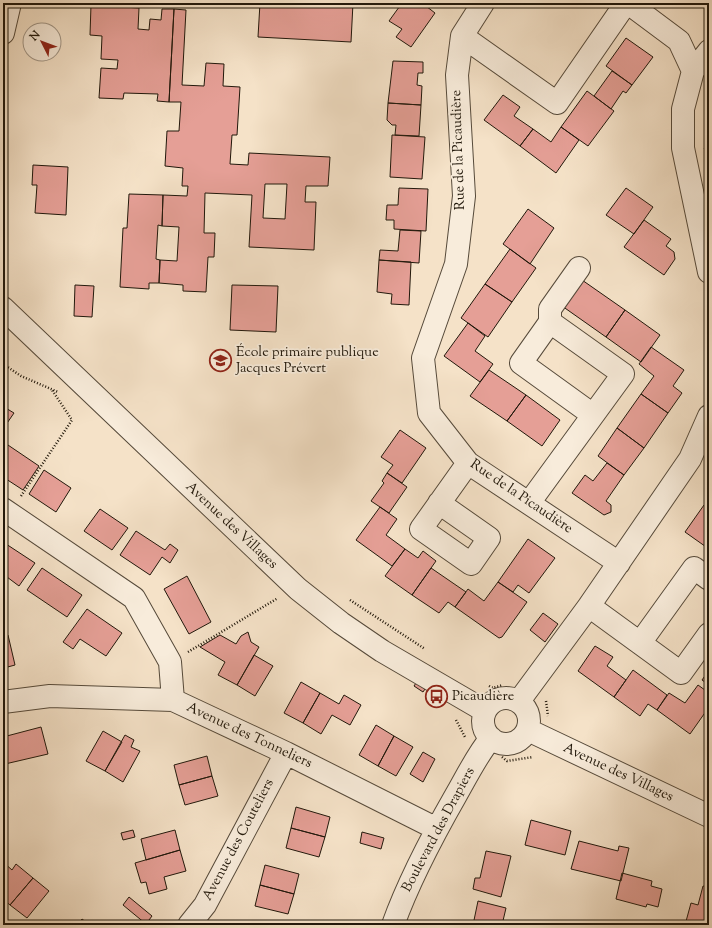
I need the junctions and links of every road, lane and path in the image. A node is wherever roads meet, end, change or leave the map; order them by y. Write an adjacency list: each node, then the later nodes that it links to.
1 (10, 3): 4 (street)
2 (483, 3): 5 (street, Rue de la Picaudière)
3 (627, 3): 5 (street); 7 (street)
4 (3, 33)
5 (462, 36): 15 (street, Rue de la Picaudière)
6 (709, 51): 7 (street)
7 (693, 71): 9 (street)
8 (580, 268): 11 (street)
9 (709, 272)
10 (3, 308): 33 (street, Avenue des Villages)
11 (550, 322): 13 (street); 13 (street)
12 (52, 389): 18 (path)
13 (593, 415): 16 (street)
14 (709, 416): 19 (street)
15 (468, 462): 16 (street, Rue de la Picaudière); 17 (street)
16 (529, 503): 19 (street, Rue de la Picaudière)
17 (439, 504)
18 (6, 511): 27 (street, Avenue des Tonneliers)
19 (619, 563): 23 (street)
20 (709, 579): 25 (street)
21 (282, 595): 27 (path)
22 (349, 600): 26 (path)
23 (589, 606): 25 (street); 32 (street)
24 (709, 634): 25 (street)
25 (640, 643)
26 (426, 650)
27 (170, 662): 30 (street, Avenue des Tonneliers)
28 (506, 684): 29 (path)
29 (487, 686)
30 (173, 700): 31 (street); 36 (street, Avenue des Tonneliers)
31 (3, 702)
32 (519, 702): 33 (street); 34 (street)
33 (485, 711): 35 (street)
34 (528, 730): 35 (street); 37 (street, Avenue des Villages)
35 (491, 738): 38 (street, Boulevard des Drapiers)
36 (286, 753): 38 (street, Avenue des Tonneliers); 39 (street, Avenue des Couteliers)
37 (709, 816)
38 (436, 829): 40 (street, Boulevard des Drapiers)
39 (189, 925)
40 (393, 925)

